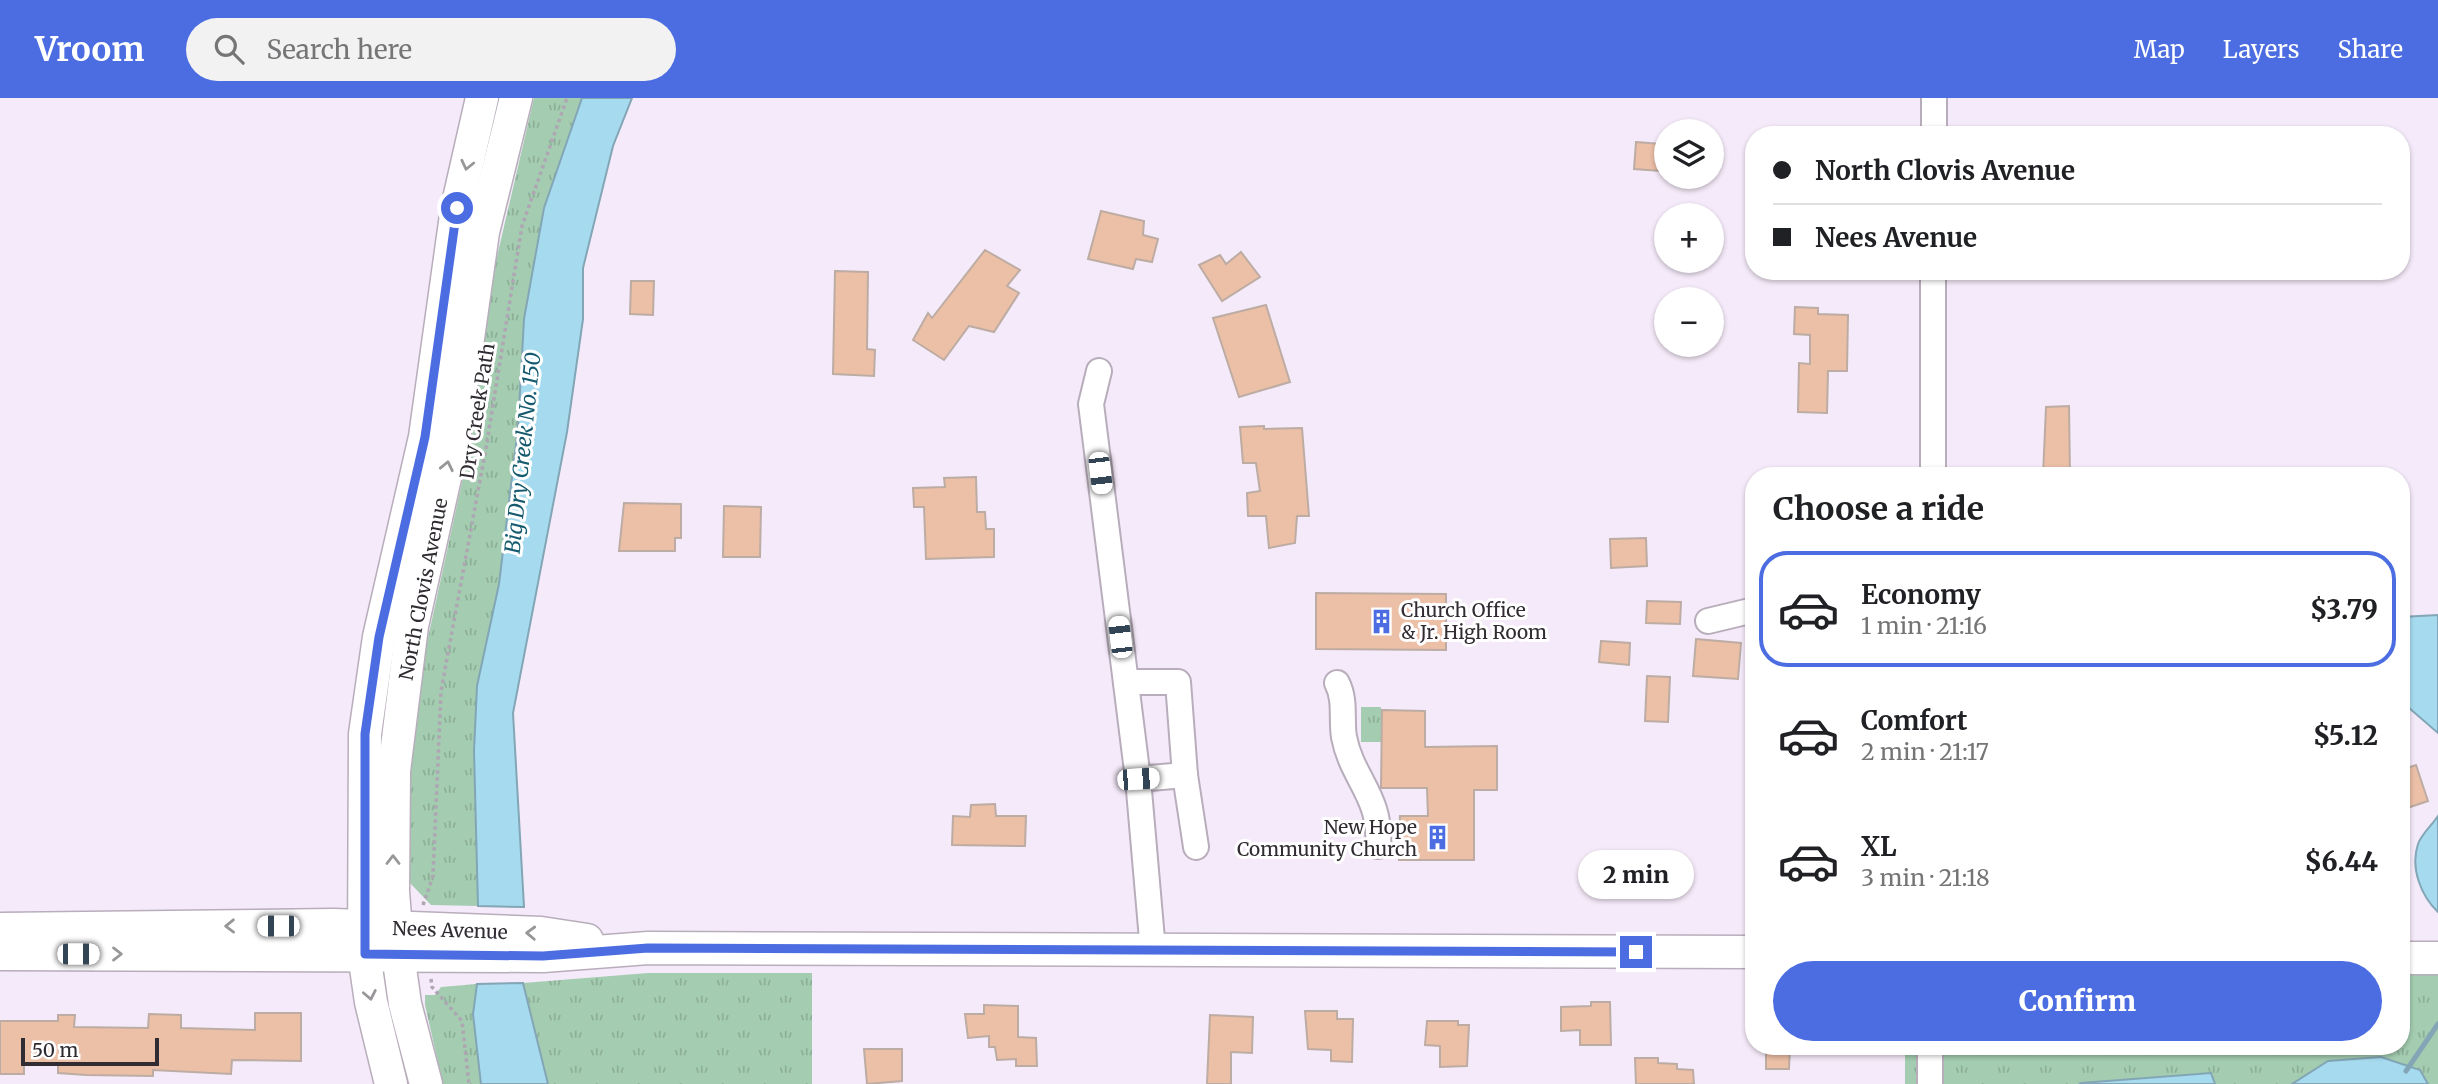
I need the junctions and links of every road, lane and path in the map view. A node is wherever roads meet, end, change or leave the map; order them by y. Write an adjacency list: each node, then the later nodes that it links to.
1 (482, 98): 19 (main road, North Clovis Avenue, one-way to 19)
2 (516, 98): 20 (main road, North Clovis Avenue, one-way to 2)
3 (567, 98): 17 (path, Dry Creek Path)
4 (1934, 98): 5 (street)
5 (1934, 126)
6 (1933, 280): 8 (street)
7 (1099, 371): 11 (street)
8 (1933, 467)
9 (1745, 612): 10 (street)
10 (1708, 621)
11 (1126, 682): 13 (street); 14 (street)
12 (1337, 683): 15 (street)
13 (1185, 775): 14 (street); 16 (street)
14 (1138, 779): 21 (street)
15 (1378, 846)
16 (1196, 847)
17 (422, 900)
18 (0, 929): 19 (main road, Nees Avenue, one-way to 18)
19 (364, 940): 20 (main road, Nees Avenue); 23 (main road, Nees Avenue, one-way to 19); 28 (main road, North Clovis Avenue, one-way to 28)
20 (397, 941): 21 (main road, Nees Avenue); 29 (main road, North Clovis Avenue)
21 (1153, 951): 22 (main road, Nees Avenue)
22 (1745, 952)
23 (0, 954)
24 (2410, 958): 25 (main road)
25 (2438, 958)
26 (432, 987): 30 (path)
27 (1930, 1055): 31 (street)
28 (391, 1084)
29 (426, 1084)
30 (468, 1084)
31 (1930, 1084)

